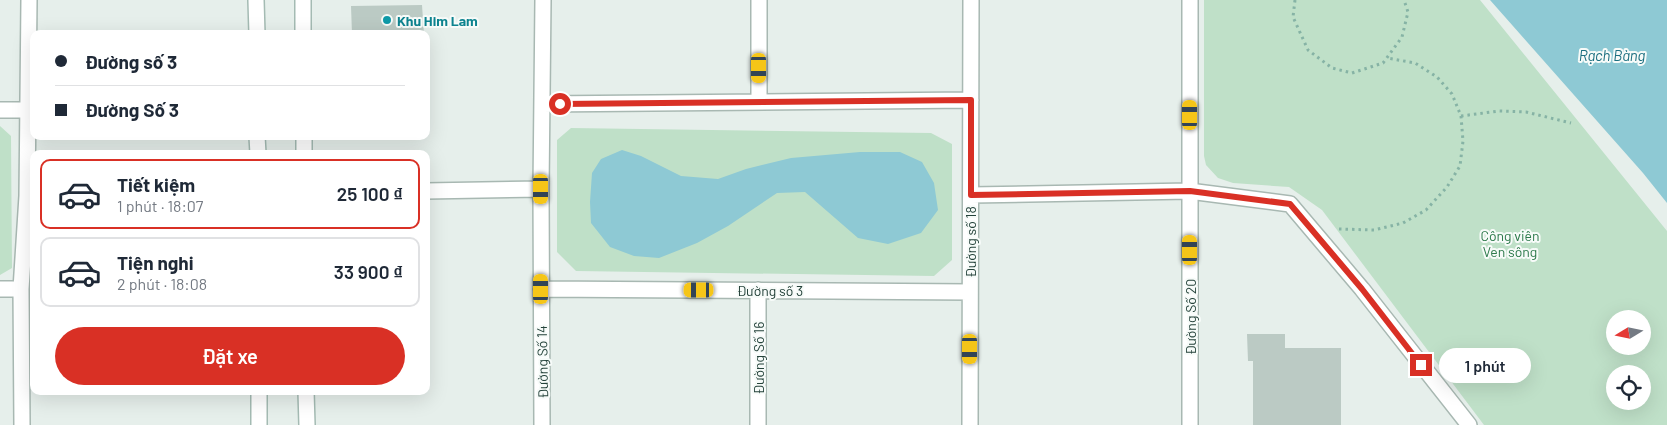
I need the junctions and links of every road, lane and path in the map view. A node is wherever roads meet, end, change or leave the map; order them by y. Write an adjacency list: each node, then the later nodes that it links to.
1 (29, 0): 17 (street)
2 (256, 0): 10 (street)
3 (302, 0): 11 (street)
4 (543, 0): 15 (street, Đường Số 14)
5 (759, 0): 14 (street)
6 (971, 0): 13 (street, Đường số 18)
7 (1190, 0): 22 (street, Đường Số 20)
8 (1295, 0): 12 (path)
9 (1404, 0): 12 (path)
10 (257, 30)
11 (303, 30)
12 (1387, 58): 18 (path)
13 (971, 100): 14 (street); 23 (street, Đường số 18)
14 (759, 102): 15 (street)
15 (542, 104): 20 (street, Đường Số 14)
16 (0, 110): 17 (street)
17 (28, 110): 24 (street)
18 (1461, 116): 19 (path); 25 (path)
19 (1571, 123)
20 (541, 189): 21 (street); 28 (street, Đường Số 14)
21 (430, 191)
22 (1190, 191): 23 (street); 25 (street); 39 (street, Đường Số 20)
23 (971, 195): 30 (street, Đường số 18)
24 (30, 196): 27 (street)
25 (1311, 229): 40 (street)
26 (0, 289): 27 (street)
27 (21, 289): 33 (street)
28 (541, 289): 29 (street, Đường số 3); 36 (street, Đường Số 14)
29 (758, 290): 30 (street, Đường số 3); 37 (street, Đường Số 16)
30 (970, 292): 38 (street, Đường số 18)
31 (259, 395): 34 (street)
32 (306, 395): 35 (street)
33 (22, 425)
34 (259, 425)
35 (307, 425)
36 (542, 425)
37 (758, 425)
38 (970, 425)
39 (1190, 425)
40 (1469, 425)

